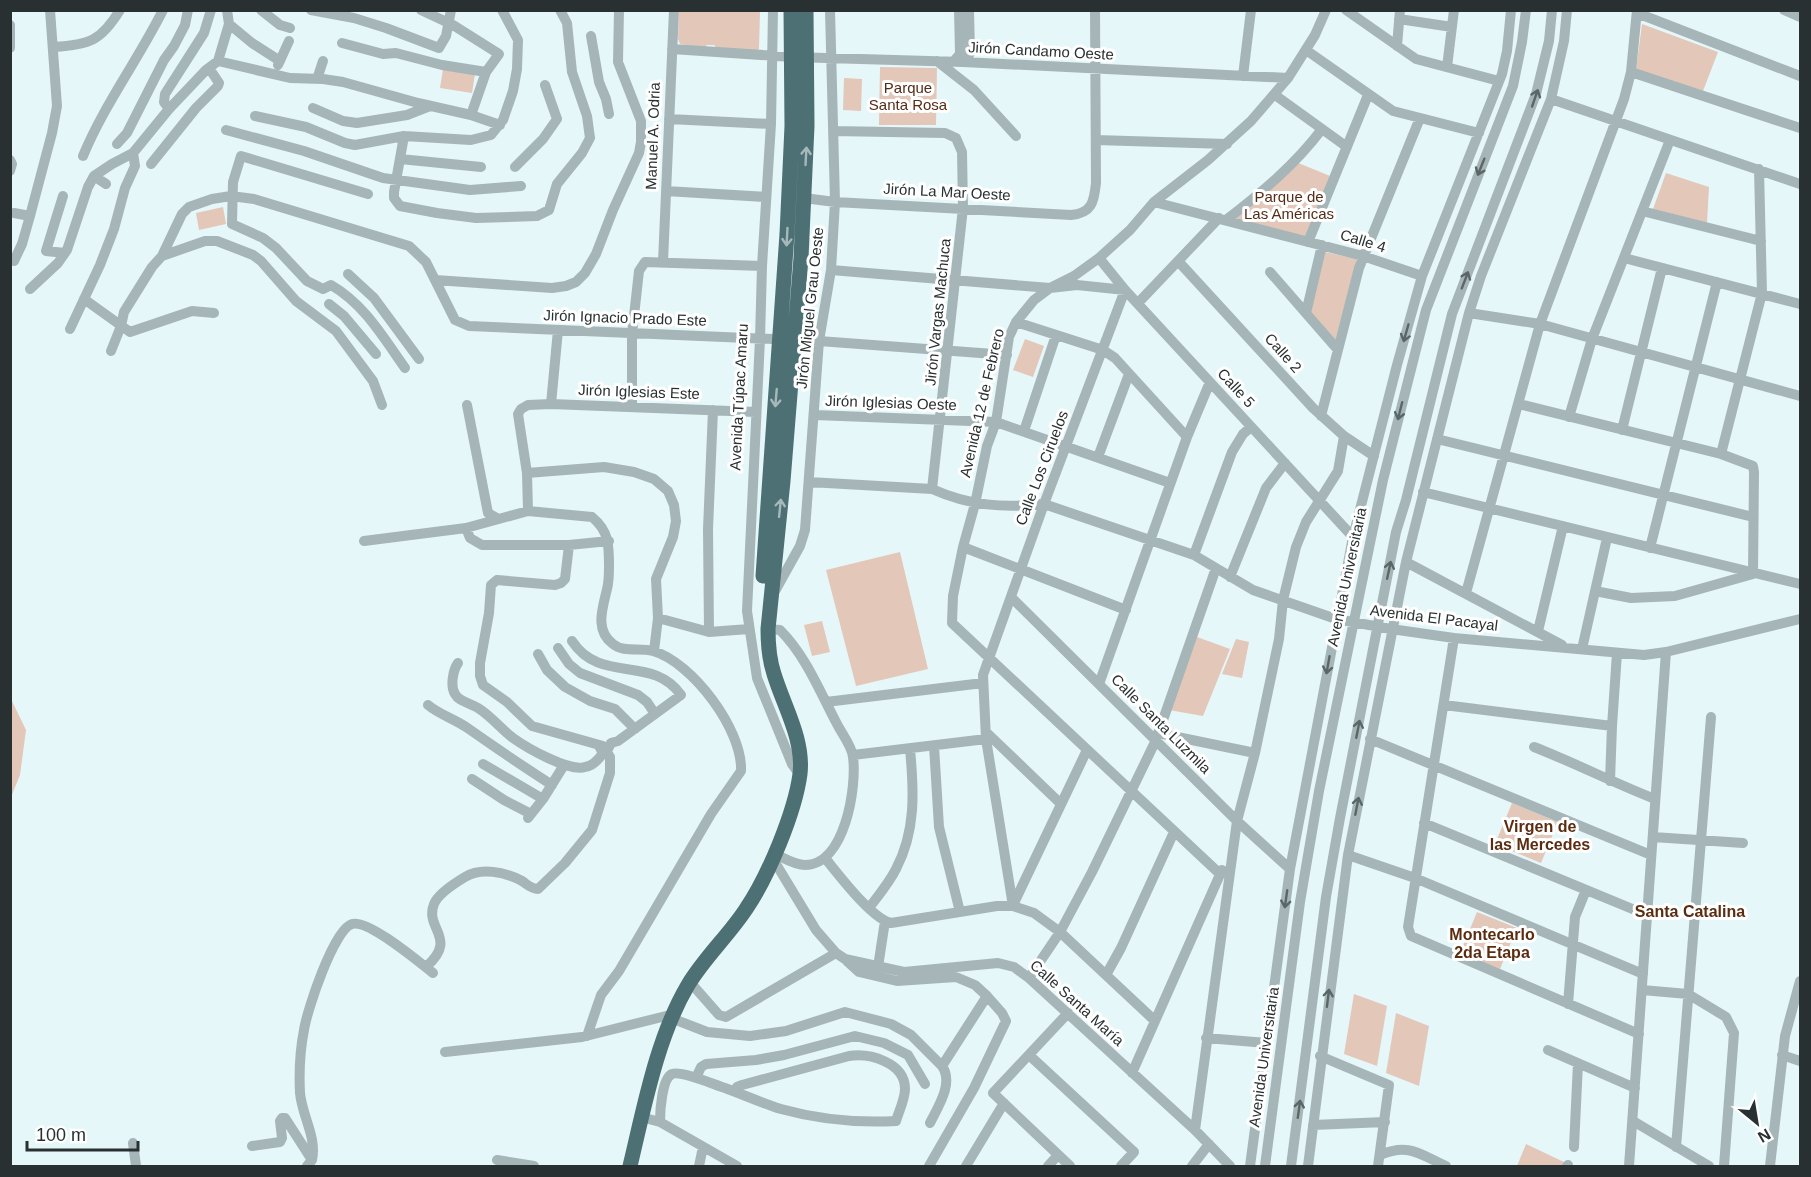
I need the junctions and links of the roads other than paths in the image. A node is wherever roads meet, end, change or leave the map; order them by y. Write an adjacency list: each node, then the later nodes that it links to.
1 (50, 10): 43 (street)
2 (120, 10): 43 (street)
3 (163, 10): 96 (street)
4 (188, 10): 92 (street)
5 (211, 10): 74 (street)
6 (227, 10): 36 (street)
7 (261, 10): 39 (street)
8 (311, 10): 35 (street)
9 (421, 10): 35 (street)
10 (451, 10): 35 (street)
11 (502, 10): 57 (street)
12 (568, 10): 31 (street)
13 (619, 10): 143 (street)
14 (674, 10): 46 (street, Manuel A. Odria)
15 (773, 10): 49 (street, Avenida Túpac Amaru)
16 (791, 10): 50 (highway)
17 (806, 10): 50 (highway)
18 (830, 10): 51 (street, Jirón Miguel Grau Oeste)
19 (959, 10): 55 (street)
20 (969, 10): 55 (street)
21 (1095, 10): 59 (street)
22 (1251, 10): 63 (street)
23 (1326, 10): 47 (street, Avenida 12 de Febrero)
24 (1346, 10): 44 (street)
25 (1454, 10): 38 (street)
26 (1511, 10): 67 (street)
27 (1526, 10): 124 (street, Avenida Universitaria, one-way to 124)
28 (1552, 10): 121 (street, one-way to 28)
29 (1567, 10): 71 (street)
30 (1784, 10): 34 (street)
31 (560, 11): 106 (street)
32 (1637, 12): 61 (street); 64 (street)
33 (1400, 15): 38 (street); 44 (street)
34 (1800, 17)
35 (448, 23): 48 (street)
36 (229, 24): 52 (street); 56 (street)
37 (10, 25): 45 (street)
38 (1452, 27): 58 (street)
39 (290, 28)
40 (591, 36): 75 (street)
41 (289, 41): 52 (street)
42 (342, 43): 60 (street)
43 (54, 46): 122 (street)
44 (1397, 46): 58 (street)
45 (10, 48)
46 (672, 49): 49 (street, Jirón Candamo Oeste); 79 (street, Manuel A. Odria)
47 (1306, 50): 65 (street, Avenida 12 de Febrero); 70 (street)
48 (499, 54): 57 (street); 60 (street)
49 (772, 56): 50 (street, Jirón Candamo Oeste); 81 (street, Avenida Túpac Amaru)
50 (799, 57): 51 (street, Jirón Candamo Oeste); 115 (highway, one-way to 50); 167 (highway, one-way to 167)
51 (830, 58): 54 (street, Jirón Candamo Oeste); 86 (street, Jirón Miguel Grau Oeste)
52 (280, 61): 62 (street)
53 (323, 61): 66 (street)
54 (937, 61): 55 (street, Jirón Candamo Oeste); 89 (street)
55 (958, 61): 59 (street, Jirón Candamo Oeste)
56 (213, 64): 62 (street); 74 (street); 100 (street)
57 (516, 66): 82 (street)
58 (1447, 67): 67 (street)
59 (1095, 68): 63 (street, Jirón Candamo Oeste); 90 (street)
60 (486, 72): 77 (street)
61 (1630, 72): 80 (street); 83 (street)
62 (274, 74): 66 (street)
63 (1243, 76): 65 (street, Jirón Candamo Oeste)
64 (1800, 76)
65 (1288, 78): 69 (street, Avenida 12 de Febrero)
66 (316, 79): 72 (street)
67 (1499, 81): 87 (street)
68 (545, 85): 102 (street)
69 (1275, 95): 84 (street); 93 (street, Avenida 12 de Febrero)
70 (1368, 95): 78 (street); 94 (street)
71 (1551, 99): 80 (street); 142 (street)
72 (430, 106): 73 (street); 77 (street)
73 (314, 108)
74 (169, 109): 95 (street)
75 (609, 114)
76 (255, 116): 88 (street)
77 (471, 116): 82 (street)
78 (1420, 118): 87 (street); 130 (street)
79 (669, 120): 81 (street); 110 (street, Manuel A. Odria)
80 (1617, 123): 91 (street); 158 (street)
81 (771, 124): 114 (street, Avenida Túpac Amaru)
82 (501, 125): 88 (street)
83 (1800, 128)
84 (1322, 129): 94 (street); 123 (street)
85 (226, 130): 106 (street)
86 (833, 131): 116 (street, Jirón Miguel Grau Oeste); 118 (street, Jirón Vargas Machuca)
87 (1479, 133): 99 (street)
88 (404, 136): 97 (street)
89 (1016, 136)
90 (1096, 140): 93 (street); 118 (street, Jirón La Mar Oeste)
91 (1670, 140): 103 (street); 119 (street)
92 (117, 144)
93 (1227, 144): 117 (street, Avenida 12 de Febrero)
94 (1347, 147): 126 (street)
95 (133, 153): 105 (street); 150 (street)
96 (83, 156)
97 (400, 159): 101 (street); 106 (street)
98 (10, 160): 104 (street)
99 (1468, 160): 124 (street); 141 (street)
100 (151, 164)
101 (482, 167)
102 (515, 167)
103 (1759, 170): 108 (street); 125 (street)
104 (10, 171)
105 (94, 176): 107 (street); 128 (street)
106 (397, 180): 109 (street)
107 (106, 184)
108 (1800, 184)
109 (521, 186)
110 (666, 192): 114 (street); 135 (street, Manuel A. Odria)
111 (368, 195): 113 (street)
112 (63, 196): 128 (street)
113 (231, 196): 129 (street); 143 (street); 177 (street)
114 (766, 197): 136 (street, Avenida Túpac Amaru)
115 (804, 198): 116 (street, Jirón La Mar Oeste); 167 (highway)
116 (835, 202): 118 (street, Jirón La Mar Oeste); 138 (street, Jirón Miguel Grau Oeste)
117 (1154, 202): 123 (street, Calle 4); 131 (street, Avenida 12 de Febrero)
118 (963, 208): 144 (street, Jirón Vargas Machuca)
119 (1642, 211): 125 (street); 132 (street)
120 (14, 213): 122 (street)
121 (1491, 214): 142 (street); 211 (street, one-way to 121)
122 (30, 216): 133 (street)
123 (1222, 219): 126 (street, Calle 4); 134 (street)
124 (1455, 234): 162 (street, Avenida Universitaria)
125 (1761, 241): 149 (street)
126 (1308, 242): 127 (street, Calle 4)
127 (1322, 245): 130 (street, Calle 4); 155 (street)
128 (65, 253): 147 (street)
129 (162, 256): 159 (street); 186 (street)
130 (1363, 256): 141 (street, Calle 4); 171 (street)
131 (1099, 258): 146 (street, Avenida 12 de Febrero); 148 (street, Calle 5)
132 (1624, 258): 137 (street); 166 (street)
133 (14, 261)
134 (1178, 261): 151 (street); 192 (street, Calle 2)
135 (663, 262): 136 (street); 163 (street)
136 (762, 266): 165 (street, Avenida Túpac Amaru)
137 (1662, 268): 145 (street); 173 (street)
138 (831, 270): 144 (street); 168 (street, Jirón Miguel Grau Oeste)
139 (1270, 273): 155 (street)
140 (348, 274): 176 (street)
141 (1422, 276): 182 (street, one-way to 182)
142 (1481, 276): 156 (street)
143 (435, 280): 161 (street, Jirón Ignacio Prado Este)
144 (957, 280): 146 (street); 169 (street, Jirón Vargas Machuca)
145 (1717, 282): 149 (street); 178 (street)
146 (1050, 288): 148 (street); 157 (street, Avenida 12 de Febrero)
147 (30, 290)
148 (1125, 290): 151 (street, Calle 5); 170 (street, Calle Los Ciruelos)
149 (1762, 293): 153 (street); 180 (street)
150 (84, 298): 159 (street); 160 (street)
151 (1138, 303): 181 (street, Calle 5)
152 (329, 304): 174 (street)
153 (1800, 304)
154 (214, 313): 159 (street)
155 (1306, 313): 171 (street)
156 (1469, 313): 158 (street); 193 (street)
157 (1016, 322): 164 (street); 175 (street, Avenida 12 de Febrero)
158 (1540, 324): 166 (street); 185 (street)
159 (121, 326): 172 (street)
160 (70, 329)
161 (558, 330): 163 (street, Jirón Ignacio Prado Este); 184 (street)
162 (1420, 331): 182 (street); 250 (street, Avenida Universitaria, one-way to 250)
163 (632, 334): 165 (street, Jirón Ignacio Prado Este); 188 (street)
164 (1056, 335): 170 (street); 199 (street)
165 (760, 339): 167 (street, Jirón Ignacio Prado Este); 190 (street, Avenida Túpac Amaru)
166 (1592, 339): 173 (street); 194 (street)
167 (788, 340): 168 (street, Jirón Ignacio Prado Este); 244 (highway, one-way to 167); 253 (highway, one-way to 253)
168 (819, 341): 169 (street, Jirón Ignacio Prado Este); 191 (street, Jirón Miguel Grau Oeste)
169 (948, 349): 175 (street, Jirón Ignacio Prado Este); 195 (street, Jirón Vargas Machuca)
170 (1103, 350): 179 (street); 204 (street, Calle Los Ciruelos)
171 (1338, 350): 192 (street)
172 (111, 351)
173 (1641, 353): 178 (street); 198 (street)
174 (376, 354)
175 (1007, 355): 196 (street, Avenida 12 de Febrero)
176 (419, 359)
177 (405, 368)
178 (1696, 368): 180 (street); 203 (street)
179 (1129, 374): 201 (street); 208 (street)
180 (1741, 380): 183 (street); 205 (street)
181 (1210, 382): 197 (street, Calle 5); 201 (street)
182 (1391, 388): 206 (street)
183 (1800, 396)
184 (551, 404): 188 (street, Jirón Iglesias Este); 210 (street, Jirón Iglesias Este)
185 (1519, 404): 194 (street); 207 (street)
186 (382, 405)
187 (467, 405): 223 (street)
188 (632, 406): 189 (street, Jirón Iglesias Este)
189 (714, 410): 190 (street, Jirón Iglesias Este); 256 (street)
190 (756, 412): 252 (street, Avenida Túpac Amaru)
191 (815, 416): 195 (street, Jirón Iglesias Oeste); 212 (street, Jirón Miguel Grau Oeste)
192 (1321, 416): 200 (street, Calle 2)
193 (1442, 416): 202 (street); 211 (street)
194 (1569, 417): 198 (street)
195 (942, 420): 196 (street, Jirón Iglesias Oeste); 214 (street, Jirón Vargas Machuca)
196 (996, 422): 199 (street, Jirón Iglesias Oeste); 218 (street, Avenida 12 de Febrero)
197 (1251, 427): 209 (street, Calle 5); 234 (street)
198 (1622, 430): 203 (street)
199 (1024, 431): 204 (street, Jirón Iglesias Oeste)
200 (1344, 436): 206 (street, Calle 2); 217 (street)
201 (1187, 437): 213 (street)
202 (1437, 439): 207 (street); 215 (street)
203 (1676, 442): 205 (street); 216 (street)
204 (1066, 446): 208 (street, Jirón Iglesias Oeste); 219 (street, Calle Los Ciruelos)
205 (1721, 454): 222 (street)
206 (1374, 456): 226 (street)
207 (1505, 456): 216 (street); 220 (street)
208 (1098, 457): 213 (street, Jirón Iglesias Oeste)
209 (1285, 464): 217 (street, Calle 5); 239 (street)
210 (527, 473): 221 (street); 247 (street)
211 (1412, 475): 251 (street, one-way to 211)
212 (809, 482): 214 (street, Avenida El Pacayal); 244 (street, Jirón Miguel Grau Oeste)
213 (1170, 483): 228 (street)
214 (932, 489): 218 (street, Avenida El Pacayal)
215 (1423, 492): 220 (street); 235 (street)
216 (1663, 495): 222 (street); 233 (street)
217 (1320, 500): 226 (street, Calle 5); 245 (street)
218 (975, 504): 219 (street, Avenida El Pacayal); 232 (street, Avenida 12 de Febrero)
219 (1044, 504): 228 (street, Avenida El Pacayal); 237 (street, Calle Los Ciruelos)
220 (1490, 508): 224 (street); 242 (street)
221 (528, 511): 223 (street); 230 (street)
222 (1753, 517): 238 (street)
223 (497, 518): 225 (street)
224 (1563, 526): 227 (street); 255 (street)
225 (466, 528): 229 (street); 231 (street)
226 (1353, 537): 248 (street)
227 (1607, 538): 233 (street); 241 (street)
228 (1150, 539): 234 (street, Avenida El Pacayal); 246 (street)
229 (364, 542)
230 (609, 542): 231 (street); 262 (street)
231 (569, 545): 280 (street)
232 (963, 547): 237 (street); 266 (street, Avenida 12 de Febrero)
233 (1650, 548): 238 (street)
234 (1194, 555): 236 (street, Avenida El Pacayal)
235 (1406, 562): 242 (street); 254 (street)
236 (1216, 568): 239 (street, Avenida El Pacayal); 278 (street)
237 (1020, 570): 243 (street, Calle Los Ciruelos); 246 (street)
238 (1753, 574): 240 (street); 241 (street)
239 (1230, 577): 245 (street, Avenida El Pacayal)
240 (1800, 584)
241 (1595, 591): 261 (street)
242 (1466, 593): 255 (street)
243 (1012, 598): 266 (street, Calle Los Ciruelos); 269 (street, Calle Santa Luzmila)
244 (770, 599): 253 (highway)
245 (1283, 600): 248 (street, Avenida El Pacayal); 287 (street)
246 (1126, 610): 269 (street)
247 (658, 618): 256 (street); 262 (street)
248 (1336, 619): 250 (street, Avenida El Pacayal); 297 (street, one-way to 297)
249 (1800, 619): 263 (street, Avenida El Pacayal)
250 (1353, 622): 251 (street, Avenida El Pacayal); 281 (street, Avenida Universitaria)
251 (1377, 627): 254 (street, Avenida El Pacayal); 329 (street, one-way to 251)
252 (749, 629): 256 (street); 292 (street, Avenida Túpac Amaru)
253 (768, 629): 270 (street); 292 (highway)
254 (1391, 629): 257 (street, Avenida El Pacayal); 279 (street)
255 (1538, 631): 259 (street)
256 (709, 632)
257 (1454, 638): 259 (street, Avenida El Pacayal); 272 (street)
258 (572, 641): 273 (street)
259 (1566, 647): 261 (street, Avenida El Pacayal)
260 (558, 648): 273 (street)
261 (1582, 649): 264 (street, Avenida El Pacayal)
262 (654, 651): 341 (street)
263 (1665, 652): 264 (street, Avenida El Pacayal); 299 (street)
264 (1617, 653): 275 (street)
265 (538, 654): 276 (street)
266 (990, 658): 268 (street, Calle Los Ciruelos); 285 (street)
267 (458, 663): 290 (street)
268 (983, 683): 270 (street); 277 (street, Calle Los Ciruelos)
269 (1099, 684): 278 (street, Calle Santa Luzmila)
270 (825, 702): 288 (street)
271 (428, 705): 295 (street)
272 (1444, 705): 275 (street); 291 (street)
273 (655, 714): 276 (street)
274 (1711, 717): 305 (street)
275 (1611, 726): 294 (street)
276 (635, 729): 286 (street)
277 (986, 735): 282 (street); 300 (street); 316 (street, Calle Los Ciruelos)
278 (1157, 737): 287 (street); 296 (street); 301 (street, Calle Santa Luzmila)
279 (1370, 739): 291 (street); 308 (street, one-way to 279)
280 (596, 743): 286 (street); 290 (street)
281 (1328, 743): 297 (street); 388 (street, Avenida Universitaria)
282 (934, 746): 284 (street); 318 (street)
283 (1534, 747): 294 (street)
284 (910, 749): 288 (street); 317 (street)
285 (1087, 750): 296 (street); 300 (street)
286 (608, 751): 374 (street)
287 (1256, 753): 301 (street)
288 (853, 755): 311 (street)
289 (483, 764): 298 (street)
290 (564, 765): 295 (street)
291 (1434, 765): 302 (street); 309 (street)
292 (800, 775): 310 (highway)
293 (472, 779): 298 (street)
294 (1610, 781): 299 (street)
295 (552, 785): 298 (street)
296 (1131, 792): 303 (street); 321 (street)
297 (1303, 796): 312 (street)
298 (543, 799)
299 (1655, 799): 304 (street)
300 (1061, 804): 316 (street)
301 (1237, 820): 307 (street); 312 (street, Calle Santa Luzmila)
302 (1424, 823): 314 (street); 315 (street)
303 (1174, 831): 313 (street); 327 (street)
304 (1653, 837): 305 (street); 309 (street)
305 (1701, 841): 306 (street); 333 (street)
306 (1743, 843)
307 (1232, 851): 313 (street); 342 (street)
308 (1348, 855): 314 (street); 322 (street)
309 (1651, 855): 319 (street)
310 (774, 857): 311 (street); 324 (street); 331 (highway)
311 (825, 858): 317 (street)
312 (1290, 869): 343 (street, one-way to 343)
313 (1220, 873): 339 (street)
314 (1415, 878): 323 (street); 335 (street)
315 (1586, 890): 319 (street); 323 (street)
316 (1013, 906): 318 (street); 321 (street)
317 (869, 908): 320 (street)
318 (960, 912): 320 (street)
319 (1647, 915): 326 (street)
320 (885, 921): 325 (street)
321 (1060, 932): 327 (street); 328 (street)
322 (1336, 937): 329 (street); 348 (street, one-way to 322)
323 (1573, 945): 326 (street); 335 (street)
324 (841, 956): 325 (street, Calle Santa María); 331 (street); 334 (street)
325 (878, 967): 328 (street, Calle Santa María)
326 (1643, 974): 332 (street)
327 (1106, 975): 339 (street)
328 (1029, 978): 337 (street, Calle Santa María)
329 (1316, 979): 389 (street, one-way to 329)
330 (1800, 981): 336 (street)
331 (690, 982): 338 (highway)
332 (1642, 990): 333 (street); 340 (street)
333 (1688, 994): 370 (street); 394 (street)
334 (987, 996): 351 (street); 380 (street)
335 (1568, 1004): 340 (street)
336 (1797, 1009): 347 (street)
337 (1068, 1013): 346 (street); 352 (street, Calle Santa María)
338 (671, 1018): 341 (street); 351 (street); 358 (highway)
339 (1154, 1020): 352 (street)
340 (1639, 1034): 355 (street)
341 (587, 1036): 345 (street)
342 (1206, 1038): 343 (street); 364 (street)
343 (1267, 1043): 387 (street)
344 (1548, 1050): 350 (street)
345 (445, 1052)
346 (1029, 1055): 357 (street); 384 (street)
347 (1782, 1055): 349 (street); 395 (street)
348 (1320, 1056): 361 (street); 363 (street)
349 (1800, 1061)
350 (1578, 1063): 355 (street); 369 (street)
351 (942, 1066): 362 (street)
352 (1132, 1073): 364 (street, Calle Santa María)
353 (696, 1078): 354 (street); 356 (street); 360 (street)
354 (925, 1084)
355 (1635, 1088): 359 (street)
356 (735, 1092): 356 (street)
357 (1004, 1103): 371 (street); 381 (street)
358 (641, 1117): 360 (street); 377 (highway)
359 (1633, 1121): 370 (street); 392 (street)
360 (660, 1122): 368 (street)
361 (1385, 1122): 363 (street); 373 (street)
362 (930, 1123)
363 (1313, 1125): 390 (street)
364 (1195, 1130): 366 (street, Calle Santa María)
365 (133, 1143): 375 (street)
366 (1209, 1144): 385 (street); 386 (street, Calle Santa María)
367 (252, 1146): 374 (street)
368 (703, 1147): 378 (street); 379 (street)
369 (1574, 1147)
370 (1676, 1147): 393 (street)
371 (1058, 1155): 382 (street); 383 (street)
372 (497, 1160): 376 (street)
373 (1379, 1161): 391 (street)
374 (309, 1163)
375 (136, 1167)
376 (534, 1167)
377 (630, 1167)
378 (699, 1167)
379 (736, 1167)
380 (930, 1167)
381 (966, 1167)
382 (1048, 1167)
383 (1070, 1167)
384 (1121, 1167)
385 (1192, 1167)
386 (1230, 1167)
387 (1250, 1167)
388 (1265, 1167)
389 (1291, 1167)
390 (1308, 1167)
391 (1446, 1167)
392 (1629, 1167)
393 (1709, 1167)
394 (1724, 1167)
395 (1770, 1167)

